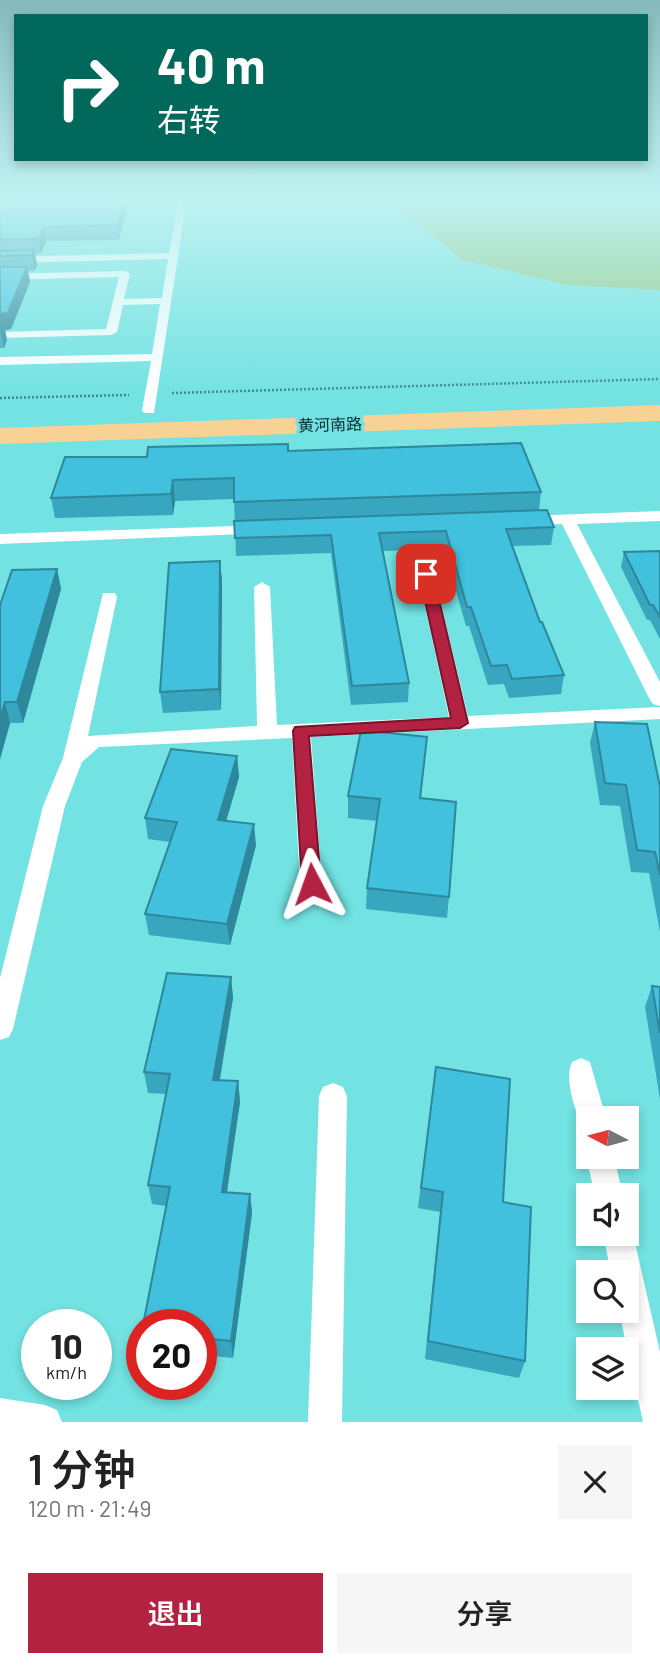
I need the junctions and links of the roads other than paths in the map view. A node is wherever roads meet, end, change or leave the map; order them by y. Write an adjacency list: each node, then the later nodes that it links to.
1 (172, 264): 4 (lane)
2 (0, 277): 3 (lane)
3 (118, 302): 4 (lane); 5 (lane)
4 (166, 302): 6 (lane)
5 (0, 335)
6 (158, 357): 7 (lane); 9 (lane)
7 (0, 361)
8 (660, 395): 9 (main road, 黄河南路)
9 (150, 402): 11 (main road, 黄河南路)
10 (660, 413): 12 (main road, 黄河南路)
11 (0, 414)
12 (0, 436)
13 (660, 516): 14 (lane)
14 (567, 519): 15 (lane); 21 (lane)
15 (512, 521)
16 (277, 529): 17 (lane)
17 (0, 539)
18 (426, 574): 22 (lane)
19 (262, 587): 24 (lane)
20 (108, 597): 25 (lane)
21 (659, 712): 22 (lane)
22 (460, 723): 23 (lane)
23 (301, 731): 24 (lane); 26 (lane)
24 (267, 732): 25 (lane)
25 (73, 758): 27 (lane)
26 (312, 884)
27 (10, 939): 28 (lane)
28 (0, 1028)
29 (581, 1070): 31 (lane)
30 (333, 1096): 35 (lane)
31 (589, 1106)
32 (637, 1323): 36 (lane)
33 (0, 1415): 34 (lane)
34 (45, 1422)
35 (325, 1422)
36 (660, 1422)

